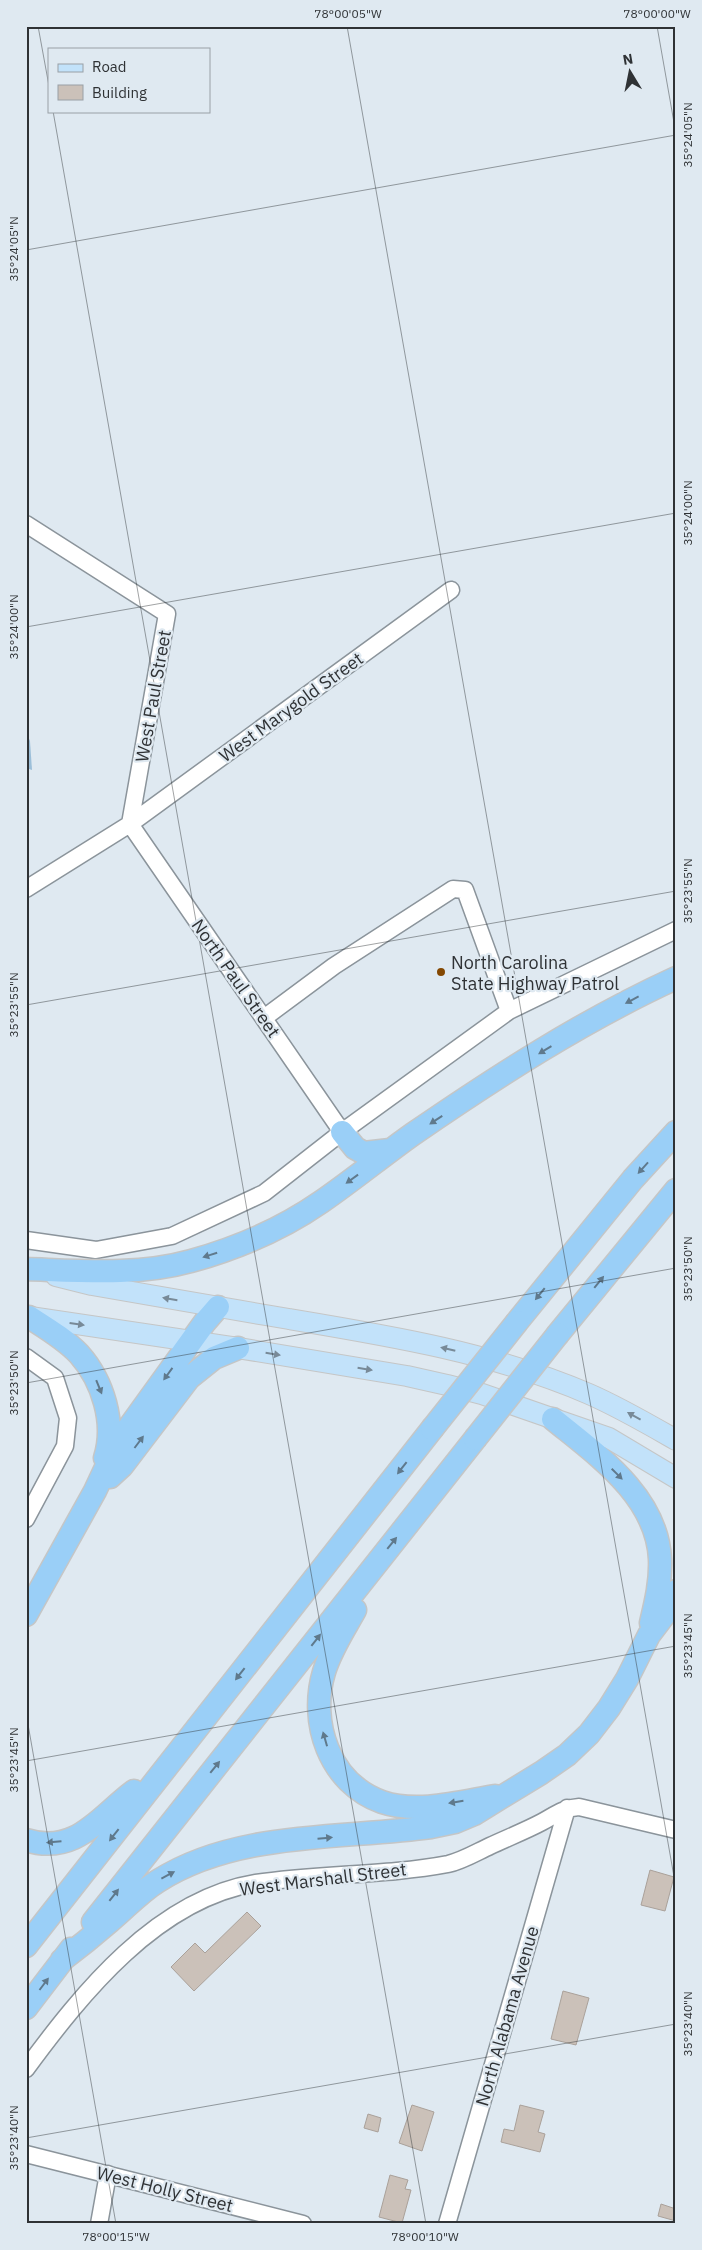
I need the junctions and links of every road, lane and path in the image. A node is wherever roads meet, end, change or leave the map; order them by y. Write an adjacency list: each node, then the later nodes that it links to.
1 (26, 524): 3 (street, West Paul Street)
2 (451, 590): 3 (street, West Marygold Street)
3 (130, 824): 4 (street, West Marygold Street); 8 (street, North Paul Street)
4 (26, 889)
5 (676, 930): 7 (street)
6 (676, 978): 11 (highway, one-way to 11)
7 (509, 1011): 8 (street); 9 (street)
8 (264, 1018): 9 (street, North Paul Street)
9 (342, 1132): 11 (highway); 13 (street)
10 (676, 1132): 29 (highway, one-way to 29, bridge)
11 (391, 1150): 14 (highway, one-way to 14)
12 (676, 1190): 25 (highway, one-way to 12, bridge)
13 (26, 1240)
14 (26, 1269): 15 (main road, one-way to 14)
15 (218, 1307): 17 (highway); 21 (main road, one-way to 15)
16 (28, 1317): 17 (main road, one-way to 17); 23 (highway, one-way to 23)
17 (191, 1341): 18 (main road); 23 (highway, one-way to 23)
18 (238, 1348): 20 (main road, one-way to 20); 23 (highway, one-way to 18)
19 (26, 1357): 24 (street)
20 (553, 1420): 22 (main road); 28 (highway, one-way to 28)
21 (676, 1440)
22 (676, 1478)
23 (95, 1492): 27 (highway)
24 (26, 1519)
25 (376, 1563): 30 (highway, one-way to 25); 35 (highway, one-way to 25)
26 (675, 1592): 28 (highway)
27 (26, 1615)
28 (649, 1635): 30 (highway)
29 (166, 1769): 33 (highway, one-way to 33); 34 (highway, one-way to 34)
30 (504, 1794): 35 (highway, one-way to 30)
31 (567, 1808): 32 (street); 37 (street, West Marshall Street); 42 (street, North Alabama Avenue)
32 (676, 1830)
33 (26, 1840)
34 (26, 1946)
35 (62, 1960): 36 (highway, one-way to 35)
36 (26, 2008)
37 (26, 2069)
38 (26, 2154): 39 (street, West Holly Street)
39 (108, 2174): 40 (street); 41 (street, West Holly Street)
40 (99, 2224)
41 (303, 2224)
42 (447, 2224)

